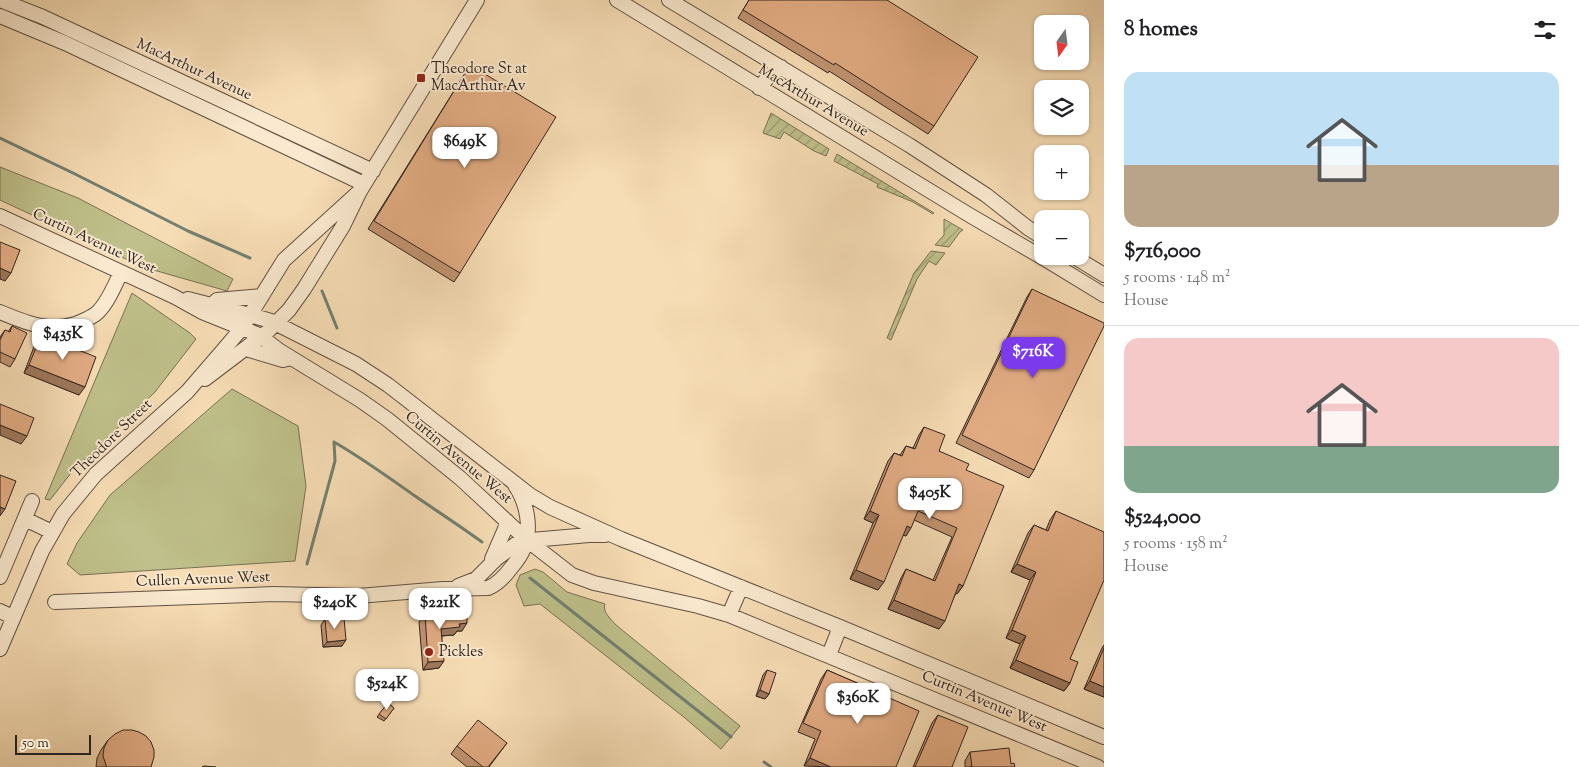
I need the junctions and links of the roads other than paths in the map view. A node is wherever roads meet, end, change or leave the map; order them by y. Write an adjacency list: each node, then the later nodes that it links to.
1 (0, 0): 8 (street, MacArthur Avenue)
2 (477, 0): 8 (street, Theodore Street)
3 (617, 0): 7 (street, MacArthur Avenue)
4 (669, 0): 6 (street, MacArthur Avenue)
5 (0, 16): 9 (street, MacArthur Avenue)
6 (781, 67): 7 (street); 10 (street, MacArthur Avenue)
7 (759, 88): 12 (street, MacArthur Avenue)
8 (373, 171): 9 (street, Theodore Street)
9 (362, 188): 19 (street, Theodore Street); 23 (street, Theodore Street)
10 (1005, 209): 12 (street); 13 (street, MacArthur Avenue)
11 (0, 216): 15 (street, Curtin Avenue West)
12 (992, 229): 17 (street, MacArthur Avenue)
13 (1034, 232)
14 (1088, 265): 16 (street)
15 (121, 272): 18 (street, Curtin Avenue West); 21 (street)
16 (1104, 275)
17 (1104, 295)
18 (174, 296): 20 (street, Curtin Avenue West); 24 (street, Curtin Avenue West)
19 (262, 296): 20 (street); 22 (street, Theodore Street)
20 (211, 305): 22 (street, Curtin Avenue West)
21 (0, 312)
22 (250, 314): 23 (street, Curtin Avenue West); 24 (street, Theodore Street)
23 (275, 324): 25 (street, Theodore Street); 29 (street, Curtin Avenue West)
24 (242, 328): 25 (street, Curtin Avenue West); 28 (street, Theodore Street)
25 (261, 336): 26 (street, Theodore Street); 27 (street, Curtin Avenue West)
26 (246, 349): 27 (street); 28 (street, Theodore Street)
27 (292, 359): 32 (street, Curtin Avenue West)
28 (187, 392): 33 (street, Theodore Street)
29 (510, 478): 34 (street, Curtin Avenue West); 35 (street, Cullen Avenue West)
30 (32, 501): 31 (street)
31 (25, 519): 33 (street); 37 (street)
32 (507, 521): 35 (street, Curtin Avenue West); 36 (street)
33 (52, 532): 43 (street, Theodore Street)
34 (621, 538): 35 (street, Cullen Avenue West); 38 (street, Curtin Avenue West)
35 (527, 540): 36 (street, Cullen Avenue West); 39 (street, Cullen Avenue West); 42 (street, Curtin Avenue West)
36 (484, 570): 39 (street, Cullen Avenue West)
37 (0, 577)
38 (742, 587): 42 (street); 44 (street, Curtin Avenue West)
39 (443, 589): 40 (street, Cullen Avenue West)
40 (55, 602)
41 (0, 611): 43 (street)
42 (729, 615): 46 (street, Curtin Avenue West)
43 (13, 617): 45 (street, Theodore Street)
44 (840, 627): 46 (street); 47 (street, Curtin Avenue West)
45 (0, 649)
46 (829, 655): 48 (street, Curtin Avenue West)
47 (1104, 736)
48 (1098, 767)

